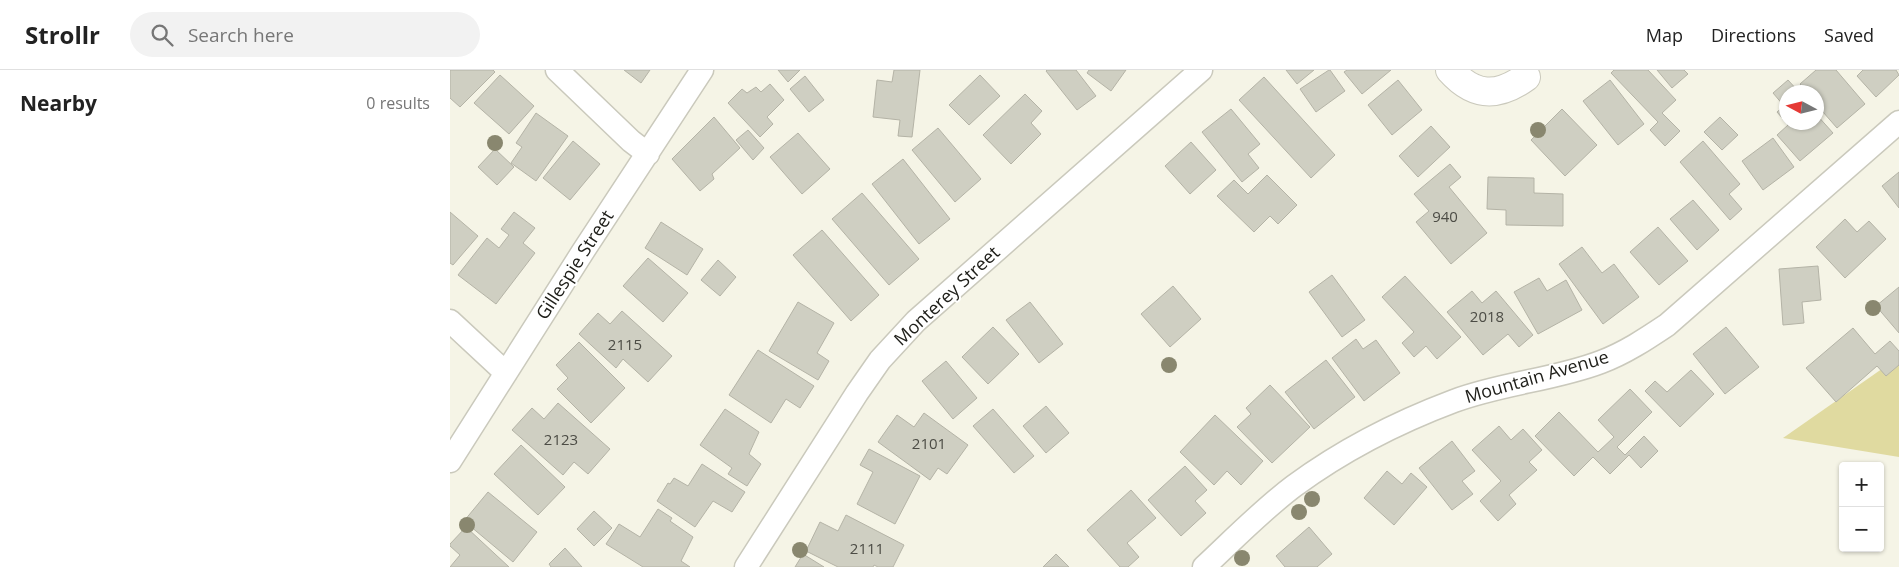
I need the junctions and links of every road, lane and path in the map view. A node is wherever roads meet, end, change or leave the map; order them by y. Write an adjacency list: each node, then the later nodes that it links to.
1 (556, 70): 7 (street)
2 (702, 70): 7 (street, Gillespie Street)
3 (1202, 70): 11 (street, Monterey Street)
4 (1450, 70): 5 (street)
5 (1530, 73)
6 (1899, 122): 12 (street, Mountain Avenue)
7 (648, 154): 9 (street, Gillespie Street)
8 (450, 322): 9 (street)
9 (506, 373): 10 (street, Gillespie Street)
10 (450, 461)
11 (746, 567)
12 (1204, 567)

